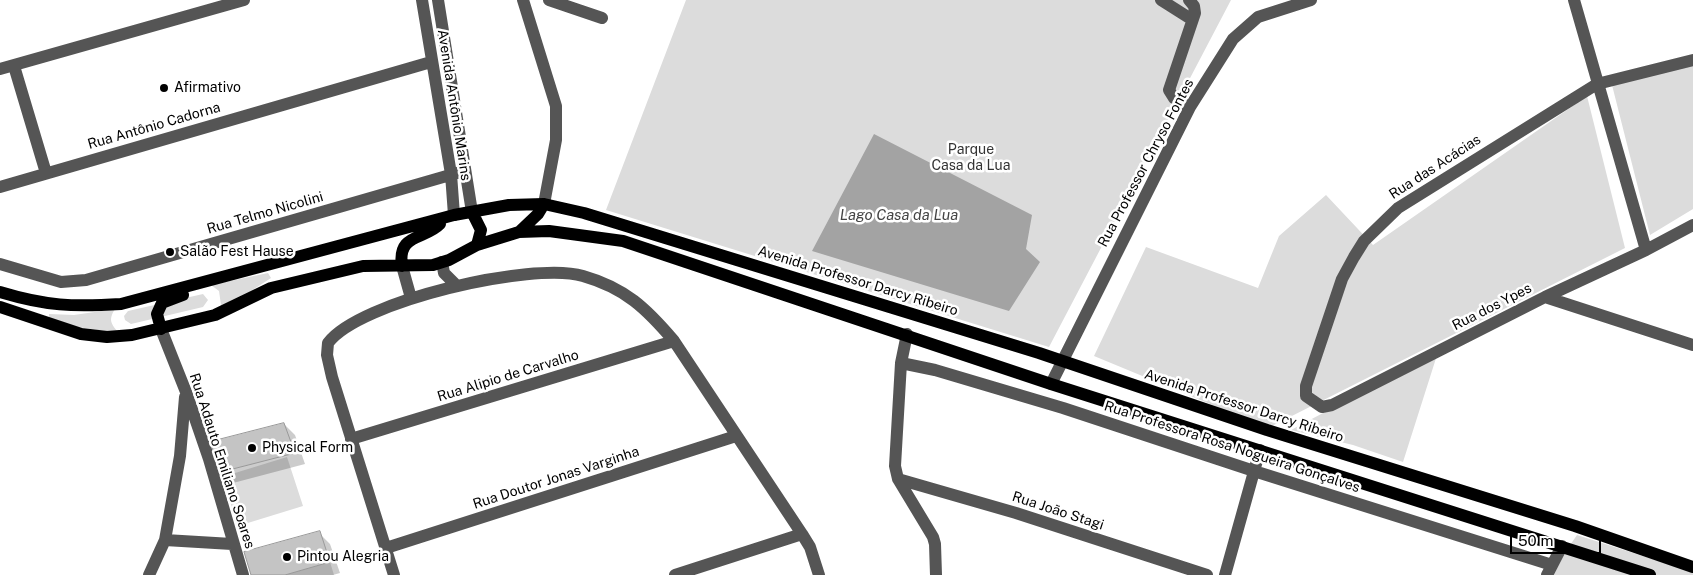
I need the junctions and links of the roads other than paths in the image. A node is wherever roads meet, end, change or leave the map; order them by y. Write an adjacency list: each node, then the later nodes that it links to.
1 (244, 0): 14 (street)
2 (422, 0): 13 (street, Avenida Antônio Marins)
3 (438, 0): 18 (street, Avenida Antônio Marins)
4 (523, 0): 22 (street)
5 (548, 0): 10 (street)
6 (1161, 0): 11 (street)
7 (1189, 0): 11 (street)
8 (1311, 0): 17 (street, Rua Professor Chryso Fontes)
9 (1574, 0): 16 (street)
10 (602, 18)
11 (1192, 19): 17 (street)
12 (1693, 60): 16 (street, Rua das Acácias)
13 (431, 62): 19 (street, Rua Antônio Cadorna); 20 (street, Avenida Antônio Marins)
14 (14, 66): 15 (street); 19 (street)
15 (0, 69)
16 (1597, 84): 28 (street); 46 (street, Rua das Acácias)
17 (1190, 107): 42 (street, Rua Professor Chryso Fontes)
18 (464, 171): 20 (street, Rua Telmo Nicolini); 23 (street, Avenida Antônio Marins)
19 (46, 173): 21 (street, Rua Antônio Cadorna)
20 (451, 174): 24 (street, Avenida Antônio Marins); 30 (street, Rua Telmo Nicolini)
21 (0, 188)
22 (544, 204): 23 (main road, Avenida Professor Darcy Ribeiro); 26 (main road); 42 (main road, Avenida Professor Darcy Ribeiro)
23 (472, 212): 24 (main road, Avenida Professor Darcy Ribeiro); 27 (main road)
24 (449, 217): 31 (main road); 32 (main road, Avenida Professor Darcy Ribeiro)
25 (1693, 225): 28 (street, Rua dos Ypes)
26 (519, 232): 27 (main road); 39 (main road)
27 (478, 246): 29 (main road)
28 (1646, 250): 35 (street, Rua dos Ypes)
29 (442, 262): 31 (main road); 33 (street)
30 (0, 264)
31 (402, 266): 36 (street); 38 (main road)
32 (215, 277): 34 (main road, Avenida Professor Darcy Ribeiro); 38 (main road)
33 (456, 285): 36 (street); 40 (street)
34 (0, 292)
35 (1545, 297): 41 (street); 46 (street, Rua dos Ypes)
36 (411, 298): 48 (street)
37 (0, 307): 38 (main road)
38 (161, 330): 45 (street, Rua Adauto Emiliano Soares)
39 (907, 334): 43 (street); 44 (main road)
40 (674, 341): 47 (street); 48 (street, Rua Alipio de Carvalho)
41 (1693, 345)
42 (1060, 362): 44 (street, Rua Professor Chryso Fontes); 57 (main road, Avenida Professor Darcy Ribeiro)
43 (901, 363): 50 (street, Rua Professora Rosa Nogueira Gonçalves); 51 (street)
44 (1051, 384): 49 (main road)
45 (186, 392): 53 (street); 54 (street, Rua Adauto Emiliano Soares)
46 (1306, 396)
47 (736, 436): 52 (street); 56 (street, Rua Doutor Jonas Varginha)
48 (351, 439): 56 (street)
49 (1260, 450): 50 (street); 55 (main road)
50 (1254, 472): 58 (street, Rua Professora Rosa Nogueira Gonçalves); 66 (street)
51 (898, 479): 64 (street); 65 (street, Rua João Stagi)
52 (802, 534): 62 (street); 63 (street)
53 (165, 540): 54 (street); 59 (street)
54 (232, 544): 60 (street, Rua Adauto Emiliano Soares)
55 (1562, 546): 58 (street); 67 (main road)
56 (386, 548): 61 (street)
57 (1693, 567)
58 (1549, 570)
59 (149, 575)
60 (242, 575)
61 (394, 575)
62 (675, 575)
63 (819, 575)
64 (936, 575)
65 (1205, 575)
66 (1225, 575)
67 (1650, 575)

